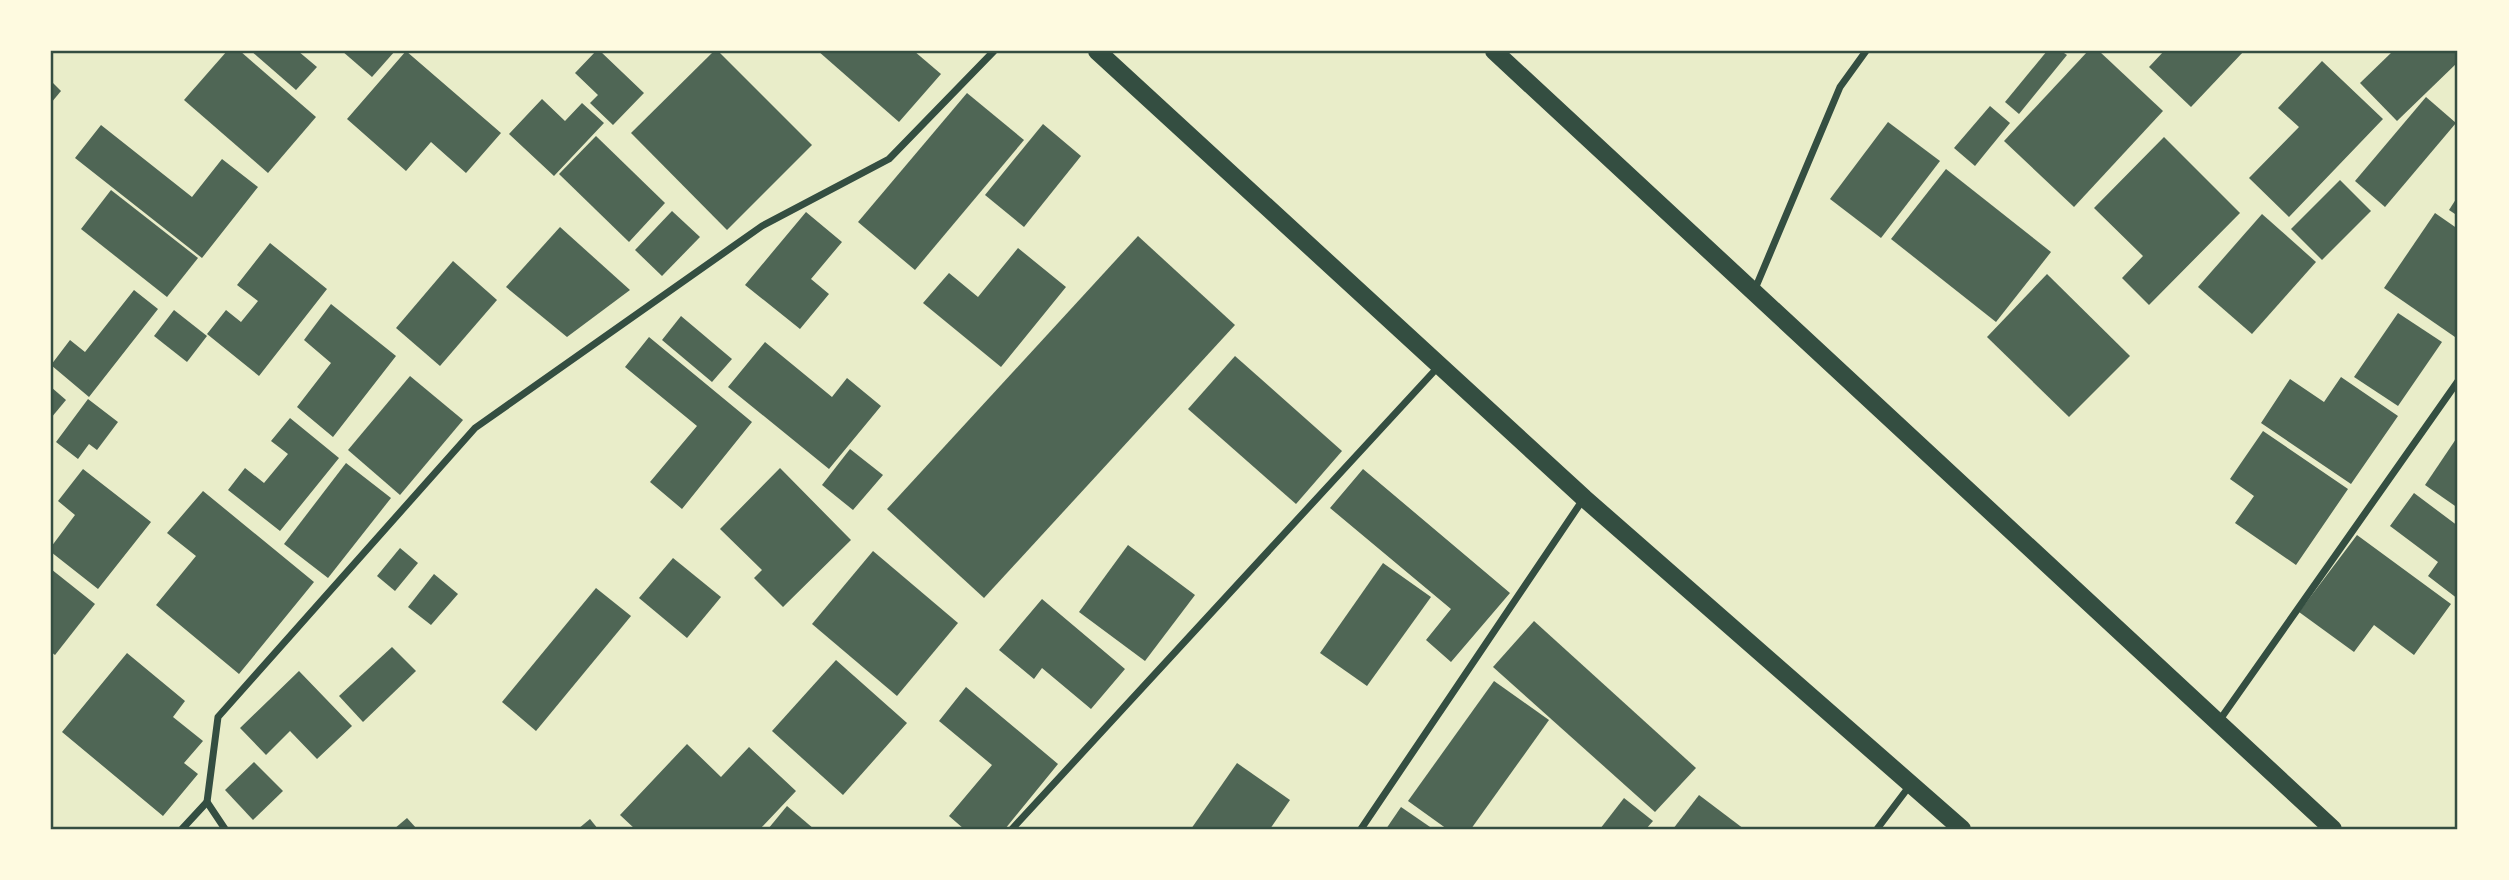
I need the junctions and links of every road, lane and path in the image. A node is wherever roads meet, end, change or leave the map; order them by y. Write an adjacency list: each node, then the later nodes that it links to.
1 (994, 51): 11 (street)
2 (1097, 51): 6 (main road)
3 (1494, 51): 5 (main road)
4 (1866, 51): 5 (street)
5 (1754, 290): 9 (main road)
6 (1441, 364): 8 (main road); 14 (street)
7 (2458, 381): 9 (street)
8 (1584, 498): 10 (main road); 15 (street)
9 (2218, 724): 18 (main road)
10 (1911, 783): 16 (street); 17 (main road)
11 (206, 802): 12 (street); 13 (street)
12 (182, 829)
13 (225, 829)
14 (1012, 829)
15 (1361, 829)
16 (1877, 829)
17 (1962, 829)
18 (2333, 829)

